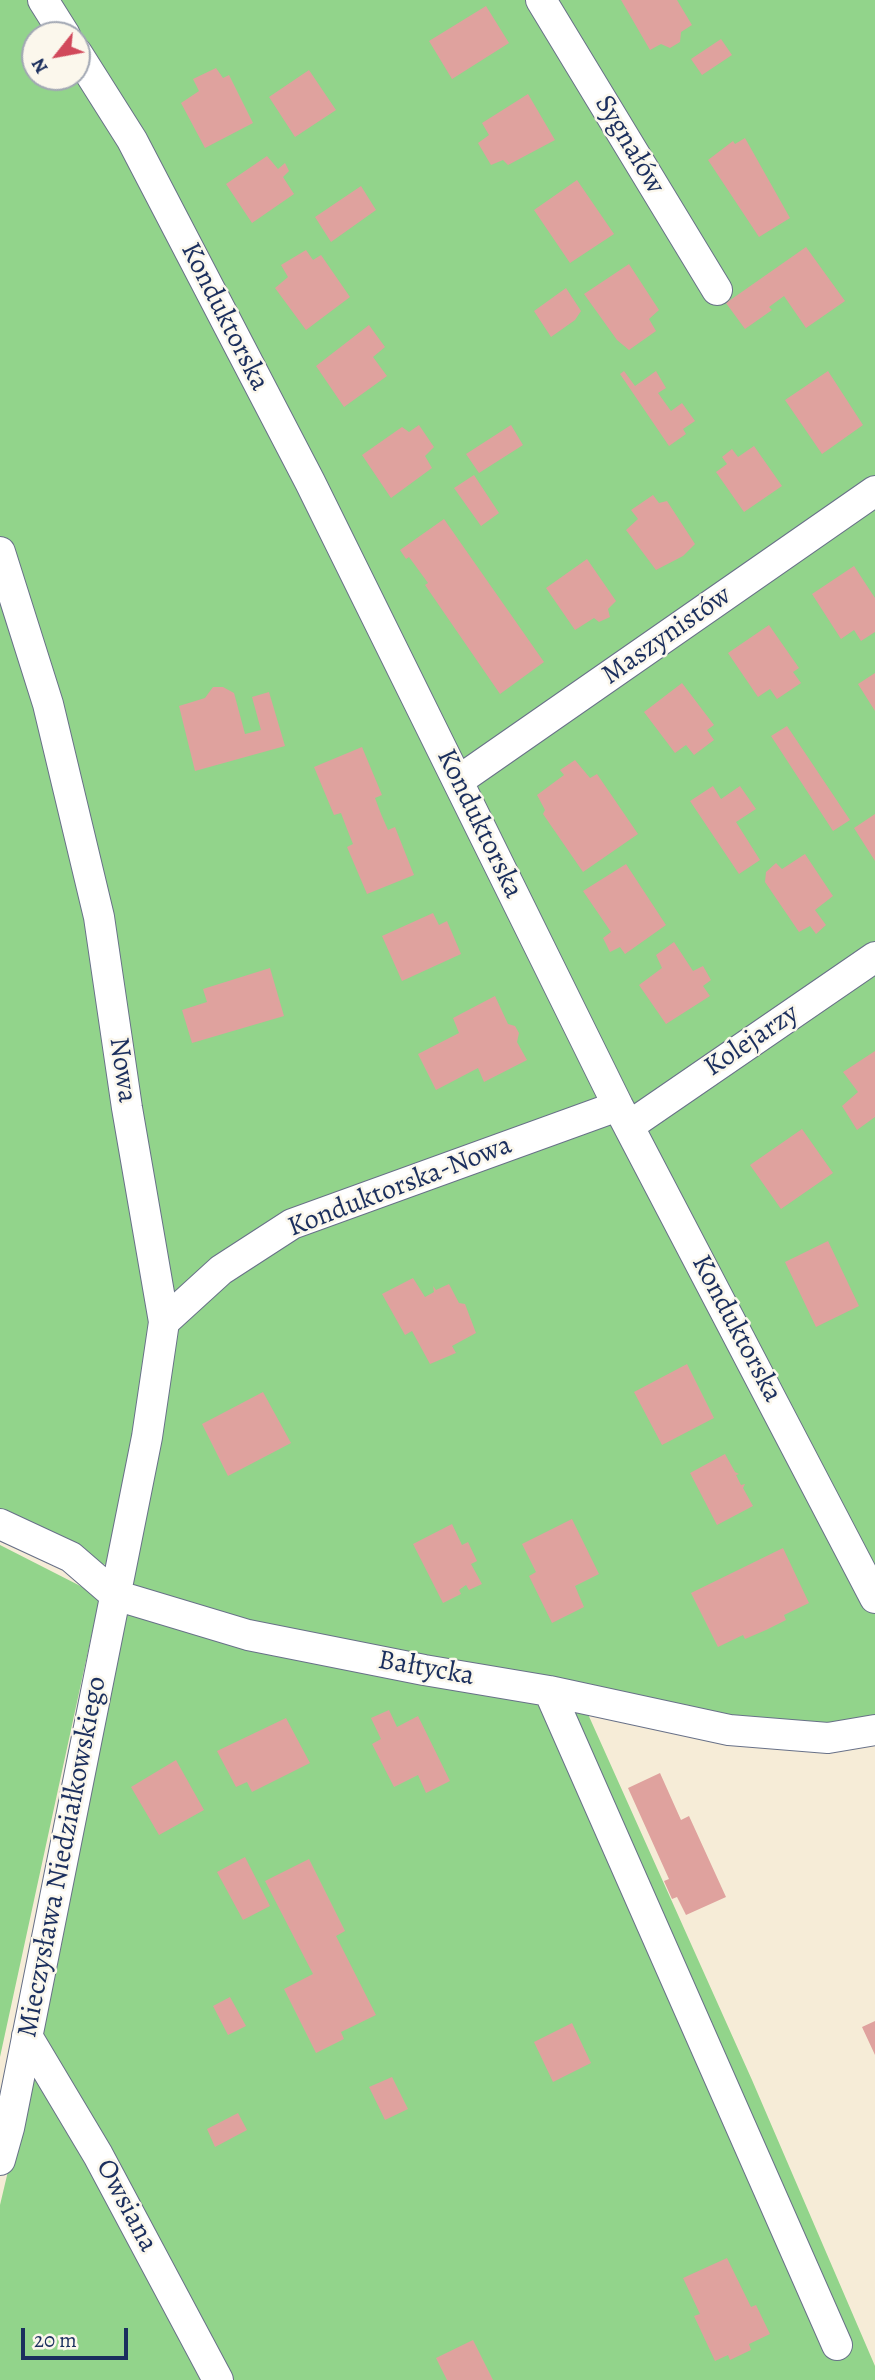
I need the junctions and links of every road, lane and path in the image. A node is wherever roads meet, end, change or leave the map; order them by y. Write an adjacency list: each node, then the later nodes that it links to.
1 (43, 0): 3 (street)
2 (541, 0): 5 (street, Sygnałów)
3 (56, 21)
4 (91, 75): 8 (street, Konduktorska)
5 (718, 290)
6 (875, 491): 8 (street, Maszynistów)
7 (0, 552): 11 (street, Nowa)
8 (458, 781): 10 (street, Konduktorska)
9 (875, 957): 10 (street, Kolejarzy)
10 (623, 1116): 11 (street, Konduktorska-Nowa); 14 (street, Konduktorska)
11 (164, 1322): 13 (street, Nowa)
12 (0, 1524): 13 (street, Bałtycka)
13 (115, 1595): 15 (street, Bałtycka); 17 (street, Mieczysława Niedziałkowskiego)
14 (875, 1598)
15 (549, 1691): 16 (street, Bałtycka); 19 (street)
16 (875, 1730)
17 (27, 2036): 18 (street, Mieczysława Niedziałkowskiego); 20 (street, Owsiana)
18 (0, 2160)
19 (837, 2345)
20 (218, 2380)

